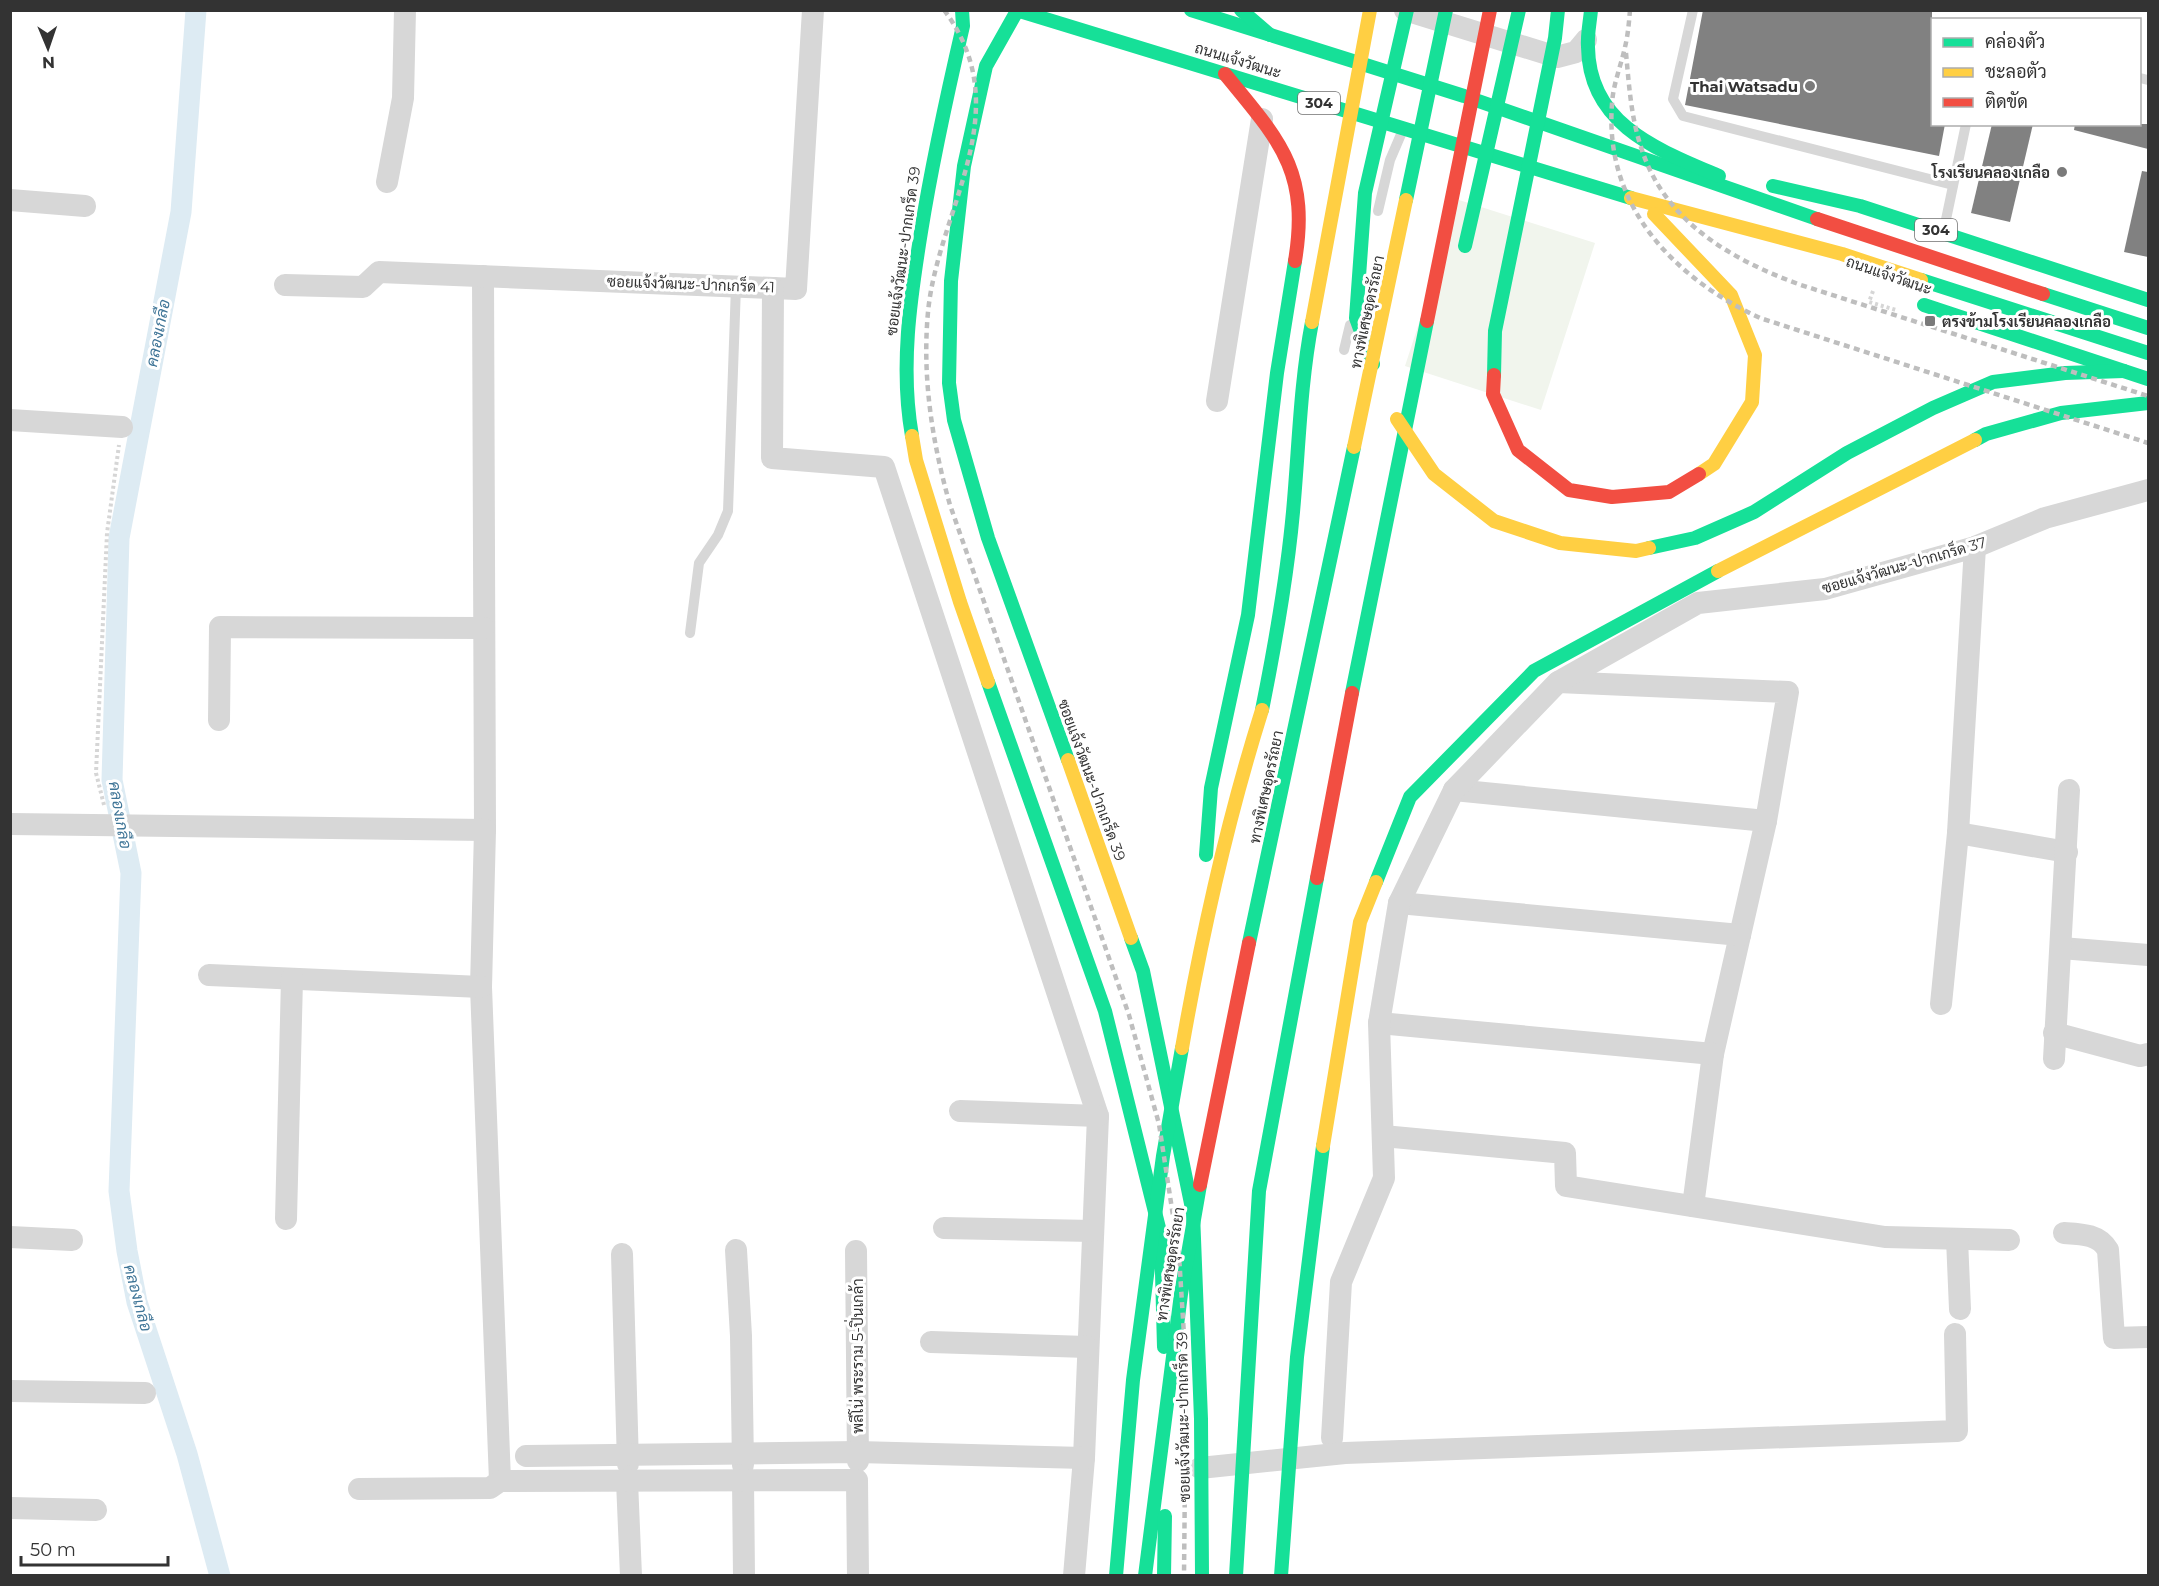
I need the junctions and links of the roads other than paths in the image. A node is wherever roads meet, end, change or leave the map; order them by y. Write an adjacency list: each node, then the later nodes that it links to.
1 (405, 10): 24 (street)
2 (813, 10): 36 (street, ซอยแจ้งวัฒนะ-ปากเกร็ด 41)
3 (962, 10): 120 (main road, ซอยแจ้งวัฒนะ-ปากเกร็ด 39)
4 (1191, 10): 15 (main road, ถนนแจ้งวัฒนะ / 304)
5 (1241, 10): 15 (main road)
6 (1370, 10): 70 (main road)
7 (1406, 10): 14 (street); 44 (main road)
8 (1490, 10): 67 (main road)
9 (1519, 10): 32 (main road)
10 (1558, 10): 29 (main road)
11 (1591, 10): 16 (main road)
12 (1693, 10): 25 (lane)
13 (1017, 11): 17 (main road, ถนนแจ้งวัฒนะ / 304); 109 (main road, ซอยแจ้งวัฒนะ-ปากเกร็ด 39)
14 (1459, 16): 16 (street); 18 (street); 119 (main road, ทางพิเศษอุดรรัถยา)
15 (1270, 36): 18 (main road, ถนนแจ้งวัฒนะ / 304)
16 (1586, 40): 23 (main road)
17 (1225, 74): 19 (main road); 21 (main road, ถนนแจ้งวัฒนะ / 304)
18 (1464, 96): 22 (main road, ถนนแจ้งวัฒนะ / 304)
19 (1262, 119): 45 (street); 70 (main road)
20 (1966, 126): 25 (lane)
21 (1403, 128): 26 (main road, ถนนแจ้งวัฒนะ / 304); 40 (lane)
22 (1662, 165): 23 (main road, ถนนแจ้งวัฒนะ / 304); 39 (main road, ถนนแจ้งวัฒนะ)
23 (1719, 176): 30 (main road, ถนนแจ้งวัฒนะ / 304)
24 (387, 182)
25 (1953, 185): 30 (lane)
26 (1621, 196): 29 (main road, ถนนแจ้งวัฒนะ / 304); 41 (main road, ถนนแจ้งวัฒนะ)
27 (10, 200): 28 (street)
28 (85, 206)
29 (1654, 214): 31 (main road, ถนนแจ้งวัฒนะ / 304)
30 (1943, 232): 37 (main road, ถนนแจ้งวัฒนะ / 304)
31 (1729, 239)
32 (1462, 259)
33 (483, 276): 34 (street, ซอยแจ้งวัฒนะ-ปากเกร็ด 41); 35 (street, ซอยแจ้งวัฒนะ-ปากเกร็ด 41); 54 (street)
34 (285, 285)
35 (736, 286): 36 (street, ซอยแจ้งวัฒนะ-ปากเกร็ด 41); 55 (lane)
36 (773, 288): 82 (street)
37 (2148, 300)
38 (1912, 301): 42 (main road, ถนนแจ้งวัฒนะ)
39 (2148, 328)
40 (1344, 350)
41 (2148, 353)
42 (2124, 371): 43 (main road, ถนนแจ้งวัฒนะ); 47 (main road)
43 (2148, 379)
44 (1380, 383)
45 (1217, 400)
46 (2148, 403): 123 (main road)
47 (1388, 405)
48 (10, 420): 49 (street)
49 (122, 427)
50 (1426, 432): 51 (main road)
51 (1417, 478)
52 (2148, 490): 53 (street, ซอยแจ้งวัฒนะ-ปากเกร็ด 37)
53 (1976, 547): 56 (street, ซอยแจ้งวัฒนะ-ปากเกร็ด 37); 64 (street)
54 (484, 628): 57 (street); 63 (street)
55 (690, 633)
56 (1558, 682): 59 (street, ซอยแจ้งวัฒนะ-ปากเกร็ด 37); 61 (street)
57 (219, 720)
58 (1359, 732): 67 (main road)
59 (1454, 790): 61 (street); 66 (street, ซอยแจ้งวัฒนะ-ปากเกร็ด 37)
60 (2069, 790): 65 (street)
61 (1766, 821): 68 (street)
62 (10, 824): 63 (street)
63 (485, 830): 74 (street)
64 (1958, 833): 65 (street); 75 (street)
65 (2067, 852): 69 (street)
66 (1399, 903): 68 (street); 76 (street, ซอยแจ้งวัฒนะ-ปากเกร็ด 37)
67 (1309, 916): 122 (main road)
68 (1740, 936): 78 (street)
69 (2061, 948): 71 (street); 77 (street)
70 (1199, 949): 118 (main road)
71 (2148, 955)
72 (210, 975): 73 (street)
73 (292, 979): 74 (street); 85 (street)
74 (481, 987): 110 (street)
75 (1941, 1004)
76 (1379, 1023): 78 (street); 83 (street, ซอยแจ้งวัฒนะ-ปากเกร็ด 37)
77 (2054, 1033): 79 (street); 80 (street)
78 (1713, 1054): 84 (street)
79 (2148, 1054)
80 (2054, 1059)
81 (960, 1111): 82 (street)
82 (1098, 1116): 87 (street)
83 (1383, 1136): 84 (street); 103 (street, ซอยแจ้งวัฒนะ-ปากเกร็ด 37)
84 (1693, 1206): 90 (street)
85 (286, 1219)
86 (944, 1228): 87 (street)
87 (1093, 1231): 100 (street)
88 (2064, 1233): 98 (street)
89 (10, 1237): 91 (street)
90 (1957, 1239): 92 (street); 96 (street)
91 (72, 1240)
92 (2009, 1240)
93 (736, 1250): 107 (street)
94 (856, 1251): 106 (street, พลีโน่ พระราม 5-ปิ่นเกล้า)
95 (622, 1254): 108 (street)
96 (1960, 1309)
97 (1955, 1334): 109 (street)
98 (2148, 1337)
99 (931, 1342): 100 (street)
100 (1087, 1347): 105 (street)
101 (10, 1391): 102 (street)
102 (145, 1393)
103 (1332, 1438)
104 (526, 1456): 108 (street)
105 (1084, 1458): 106 (street); 117 (street)
106 (858, 1464): 107 (street); 116 (street, พลีโน่ พระราม 5-ปิ่นเกล้า)
107 (743, 1465): 108 (street); 115 (street)
108 (628, 1466): 110 (street); 114 (street)
109 (1200, 1468): 121 (main road, ซอยแจ้งวัฒนะ-ปากเกร็ด 39)
110 (500, 1481): 111 (street)
111 (359, 1489)
112 (10, 1508): 113 (street)
113 (96, 1510)
114 (631, 1575)
115 (744, 1575)
116 (858, 1575)
117 (1074, 1575)
118 (1116, 1575)
119 (1146, 1575)
120 (1164, 1575)
121 (1202, 1575)
122 (1236, 1575)
123 (1281, 1575)

